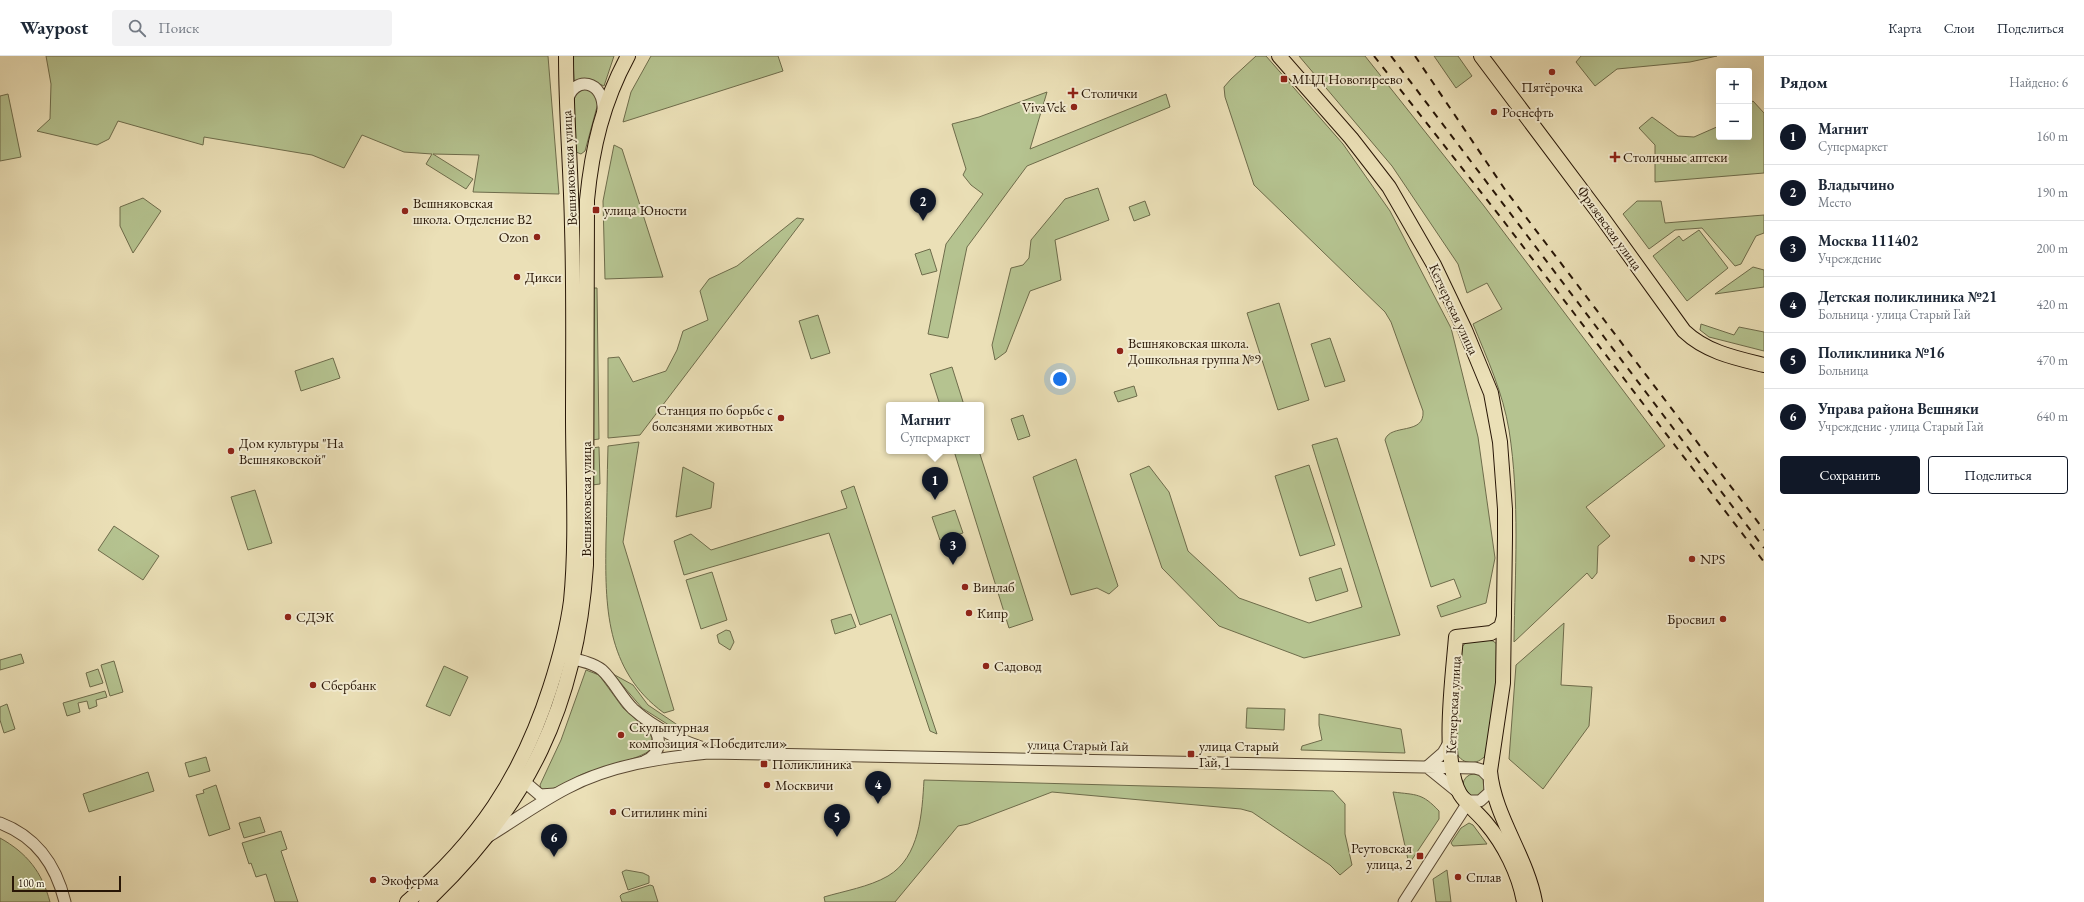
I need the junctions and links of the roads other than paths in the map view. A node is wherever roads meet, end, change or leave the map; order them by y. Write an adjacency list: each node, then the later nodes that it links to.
1 (566, 56): 7 (main road, Вешняковская улица)
2 (624, 56): 6 (main road)
3 (628, 56): 6 (main road, Вешняковская улица)
4 (1279, 56): 11 (main road, Кетчерская улица)
5 (1481, 56): 9 (main road, Фрязевская улица)
6 (618, 75): 8 (main road, Вешняковская улица)
7 (566, 106): 8 (street); 10 (main road, Вешняковская улица)
8 (603, 112): 10 (main road, Вешняковская улица)
9 (1764, 365)
10 (580, 506): 14 (main road, Вешняковская улица)
11 (1505, 609): 12 (main road, Кетчерская улица); 13 (main road, Кетчерская улица)
12 (1486, 633): 13 (main road); 16 (main road, Кетчерская улица)
13 (1504, 651): 23 (main road, Кетчерская улица)
14 (566, 657): 15 (street, улица Старый Гай); 22 (main road, Вешняковская улица)
15 (647, 719): 17 (street, улица Старый Гай); 18 (street, улица Старый Гай)
16 (1450, 741): 19 (street); 20 (main road, Кетчерская улица)
17 (728, 753): 18 (street, улица Старый Гай); 19 (street, улица Старый Гай)
18 (642, 762): 24 (street, улица Старый Гай)
19 (1427, 767): 20 (street, улица Старый Гай); 25 (street)
20 (1451, 767): 21 (street, улица Старый Гай); 25 (main road, Кетчерская улица)
21 (1475, 768): 23 (street); 25 (street)
22 (520, 778): 24 (street); 27 (main road, Вешняковская улица); 30 (main road, Вешняковская улица)
23 (1491, 782): 25 (street); 28 (main road, Кетчерская улица)
24 (557, 794): 27 (street, улица Старый Гай)
25 (1464, 798): 32 (street); 33 (main road, Кетчерская улица)
26 (0, 823): 29 (street)
27 (486, 838): 31 (main road, Вешняковская улица)
28 (1523, 861): 34 (main road, Кетчерская улица); 35 (main road)
29 (65, 902)
30 (407, 902)
31 (426, 902)
32 (1404, 902)
33 (1524, 902)
34 (1535, 902)
35 (1544, 902)

